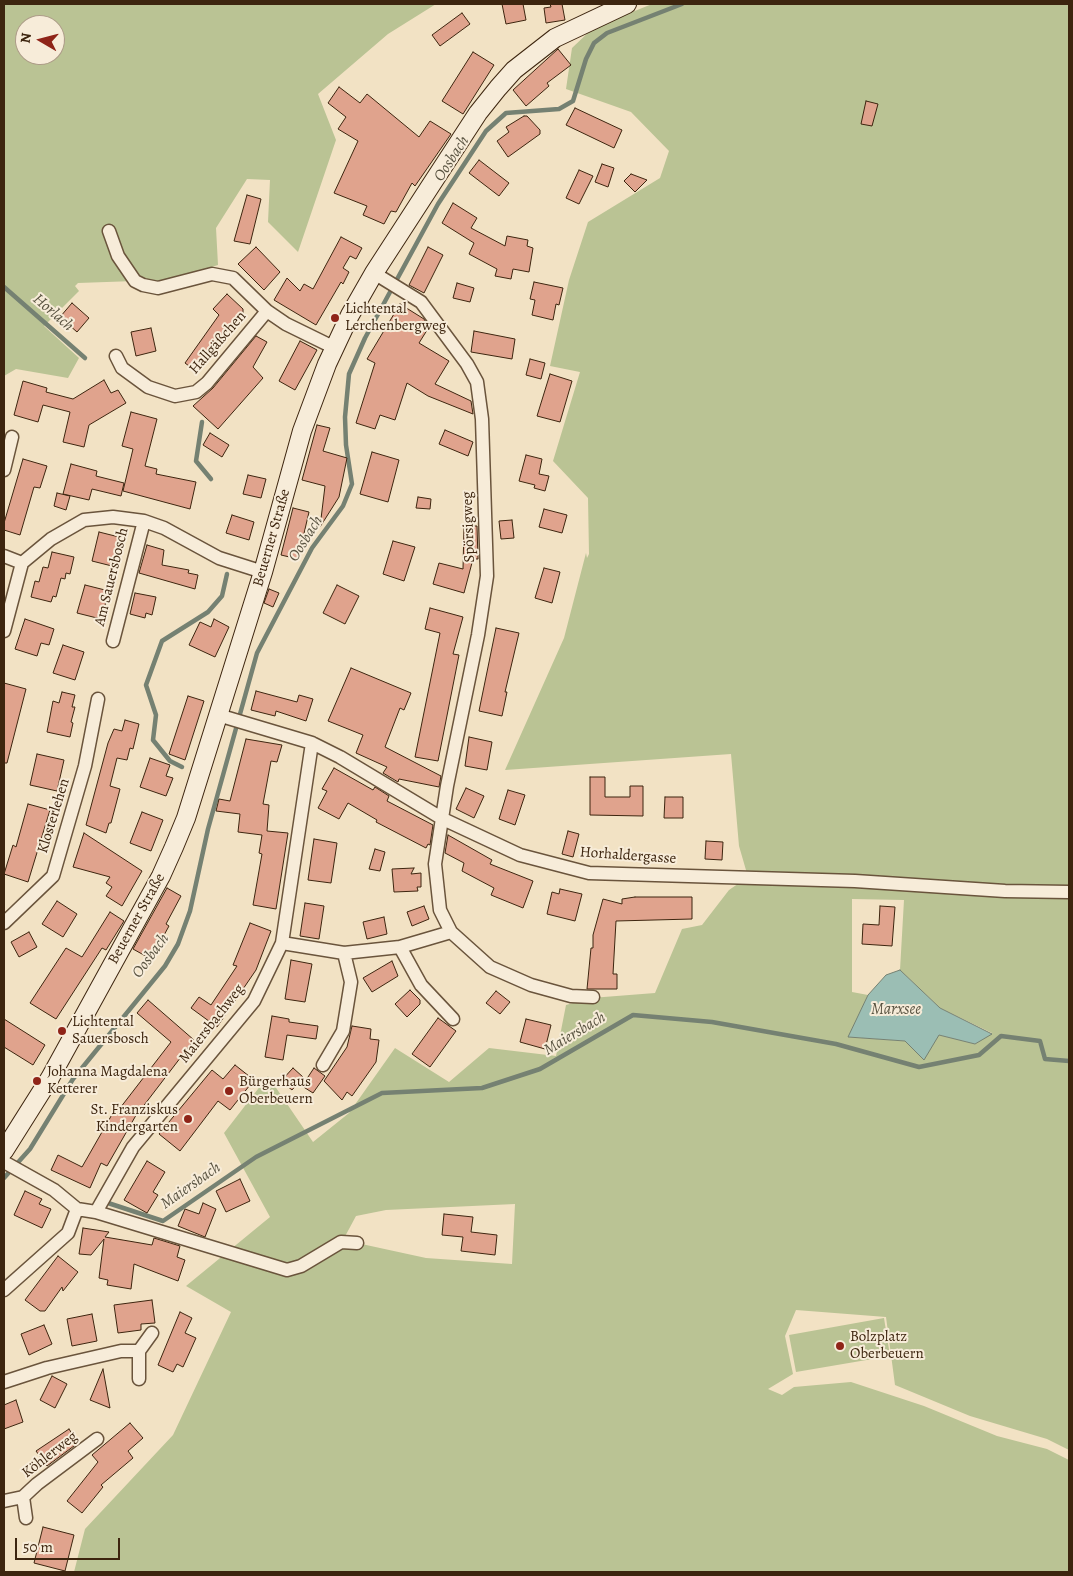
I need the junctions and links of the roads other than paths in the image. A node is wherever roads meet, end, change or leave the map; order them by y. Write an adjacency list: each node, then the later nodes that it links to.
1 (628, 4): 3 (main road, Beuerner Straße)
2 (109, 231): 4 (street)
3 (378, 275): 5 (main road, Beuerner Straße); 18 (street, Spörsigweg)
4 (267, 311): 5 (street); 6 (street, Hallgäßchen)
5 (335, 348): 12 (main road, Beuerner Straße)
6 (116, 356)
7 (12, 437): 8 (street)
8 (4, 470)
9 (144, 521): 11 (street, Am Sauersbosch); 12 (street, Am Sauersbosch); 14 (street, Am Sauersbosch)
10 (4, 556): 11 (street)
11 (22, 563): 13 (street)
12 (264, 572): 16 (main road, Beuerner Straße)
13 (4, 631)
14 (113, 641)
15 (98, 699): 20 (street, Klosterlehen)
16 (223, 716): 17 (street, Horhaldergasse); 28 (main road, Beuerner Straße)
17 (312, 742): 18 (street, Horhaldergasse); 22 (street, Maiersbachweg)
18 (443, 820): 19 (street, Horhaldergasse); 21 (street, Spörsigweg)
19 (1069, 892)
20 (4, 923)
21 (451, 932): 23 (street); 25 (street)
22 (282, 943): 24 (street); 30 (street, Maiersbachweg)
23 (400, 947): 24 (street); 26 (street)
24 (344, 953): 27 (street)
25 (593, 997)
26 (453, 1019)
27 (323, 1065)
28 (6, 1152): 29 (street)
29 (77, 1209): 30 (street); 32 (street)
30 (96, 1212): 31 (street)
31 (356, 1243)
32 (4, 1290)
33 (152, 1333): 34 (street)
34 (139, 1351): 35 (street); 36 (street)
35 (138, 1379)
36 (4, 1382)
37 (97, 1439): 38 (street, Köhlerweg)
38 (23, 1497): 39 (street, Köhlerweg); 40 (street, Köhlerweg)
39 (4, 1501)
40 (26, 1518)

